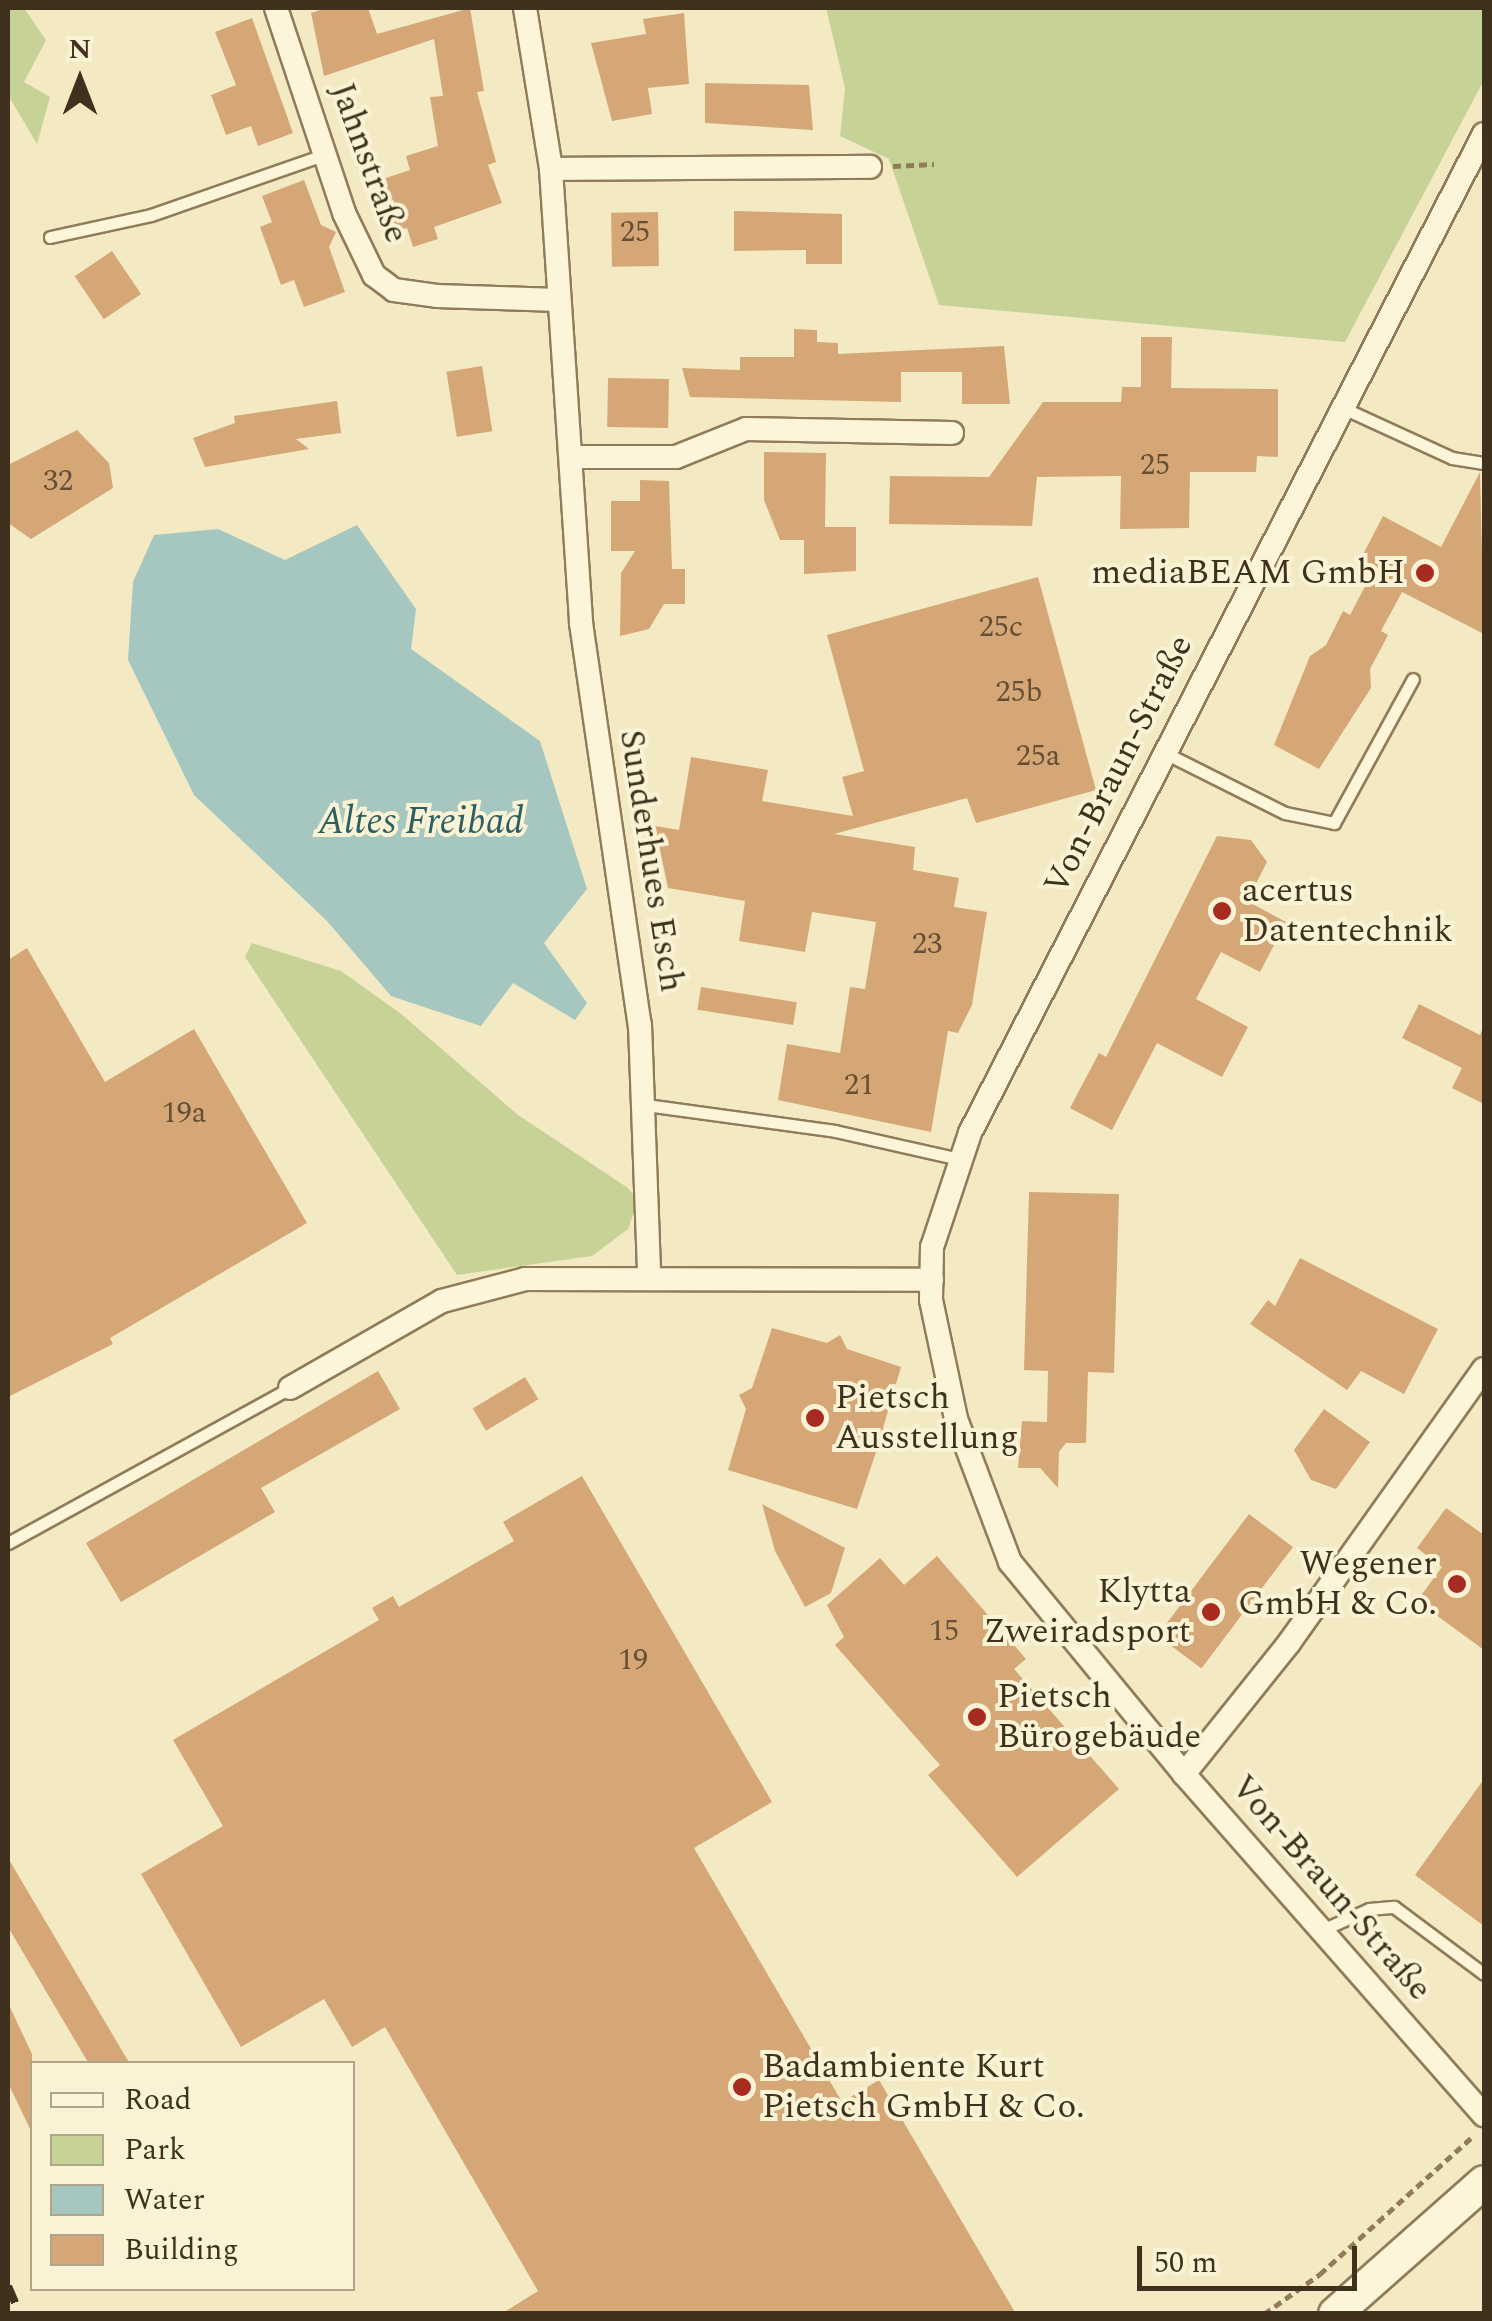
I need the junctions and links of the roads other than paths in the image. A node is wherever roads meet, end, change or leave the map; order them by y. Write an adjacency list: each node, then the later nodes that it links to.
1 (276, 8): 4 (street, Jahnstraße)
2 (525, 8): 6 (street, Sunderhues Esch)
3 (1484, 134): 9 (street, Von-Braun-Straße)
4 (326, 154): 7 (lane); 8 (street, Jahnstraße)
5 (870, 167): 6 (street)
6 (552, 169): 8 (street, Sunderhues Esch)
7 (50, 237)
8 (559, 300): 11 (street, Sunderhues Esch)
9 (1343, 408): 12 (lane); 14 (street, Von-Braun-Straße)
10 (952, 433): 11 (street)
11 (570, 458): 15 (street, Sunderhues Esch)
12 (1484, 462)
13 (1413, 679): 14 (lane)
14 (1165, 752): 16 (street, Von-Braun-Straße)
15 (646, 1105): 16 (lane); 17 (street, Sunderhues Esch)
16 (958, 1159): 18 (street, Von-Braun-Straße)
17 (649, 1276): 18 (street); 20 (street)
18 (932, 1280): 22 (street, Von-Braun-Straße)
19 (1484, 1369): 22 (street)
20 (290, 1388): 21 (lane)
21 (8, 1543)
22 (1184, 1774): 23 (street, Von-Braun-Straße)
23 (1322, 1930): 24 (lane); 25 (street, Von-Braun-Straße)
24 (1484, 1974)
25 (1484, 2114)
26 (1484, 2182): 27 (main road)
27 (1335, 2314)

